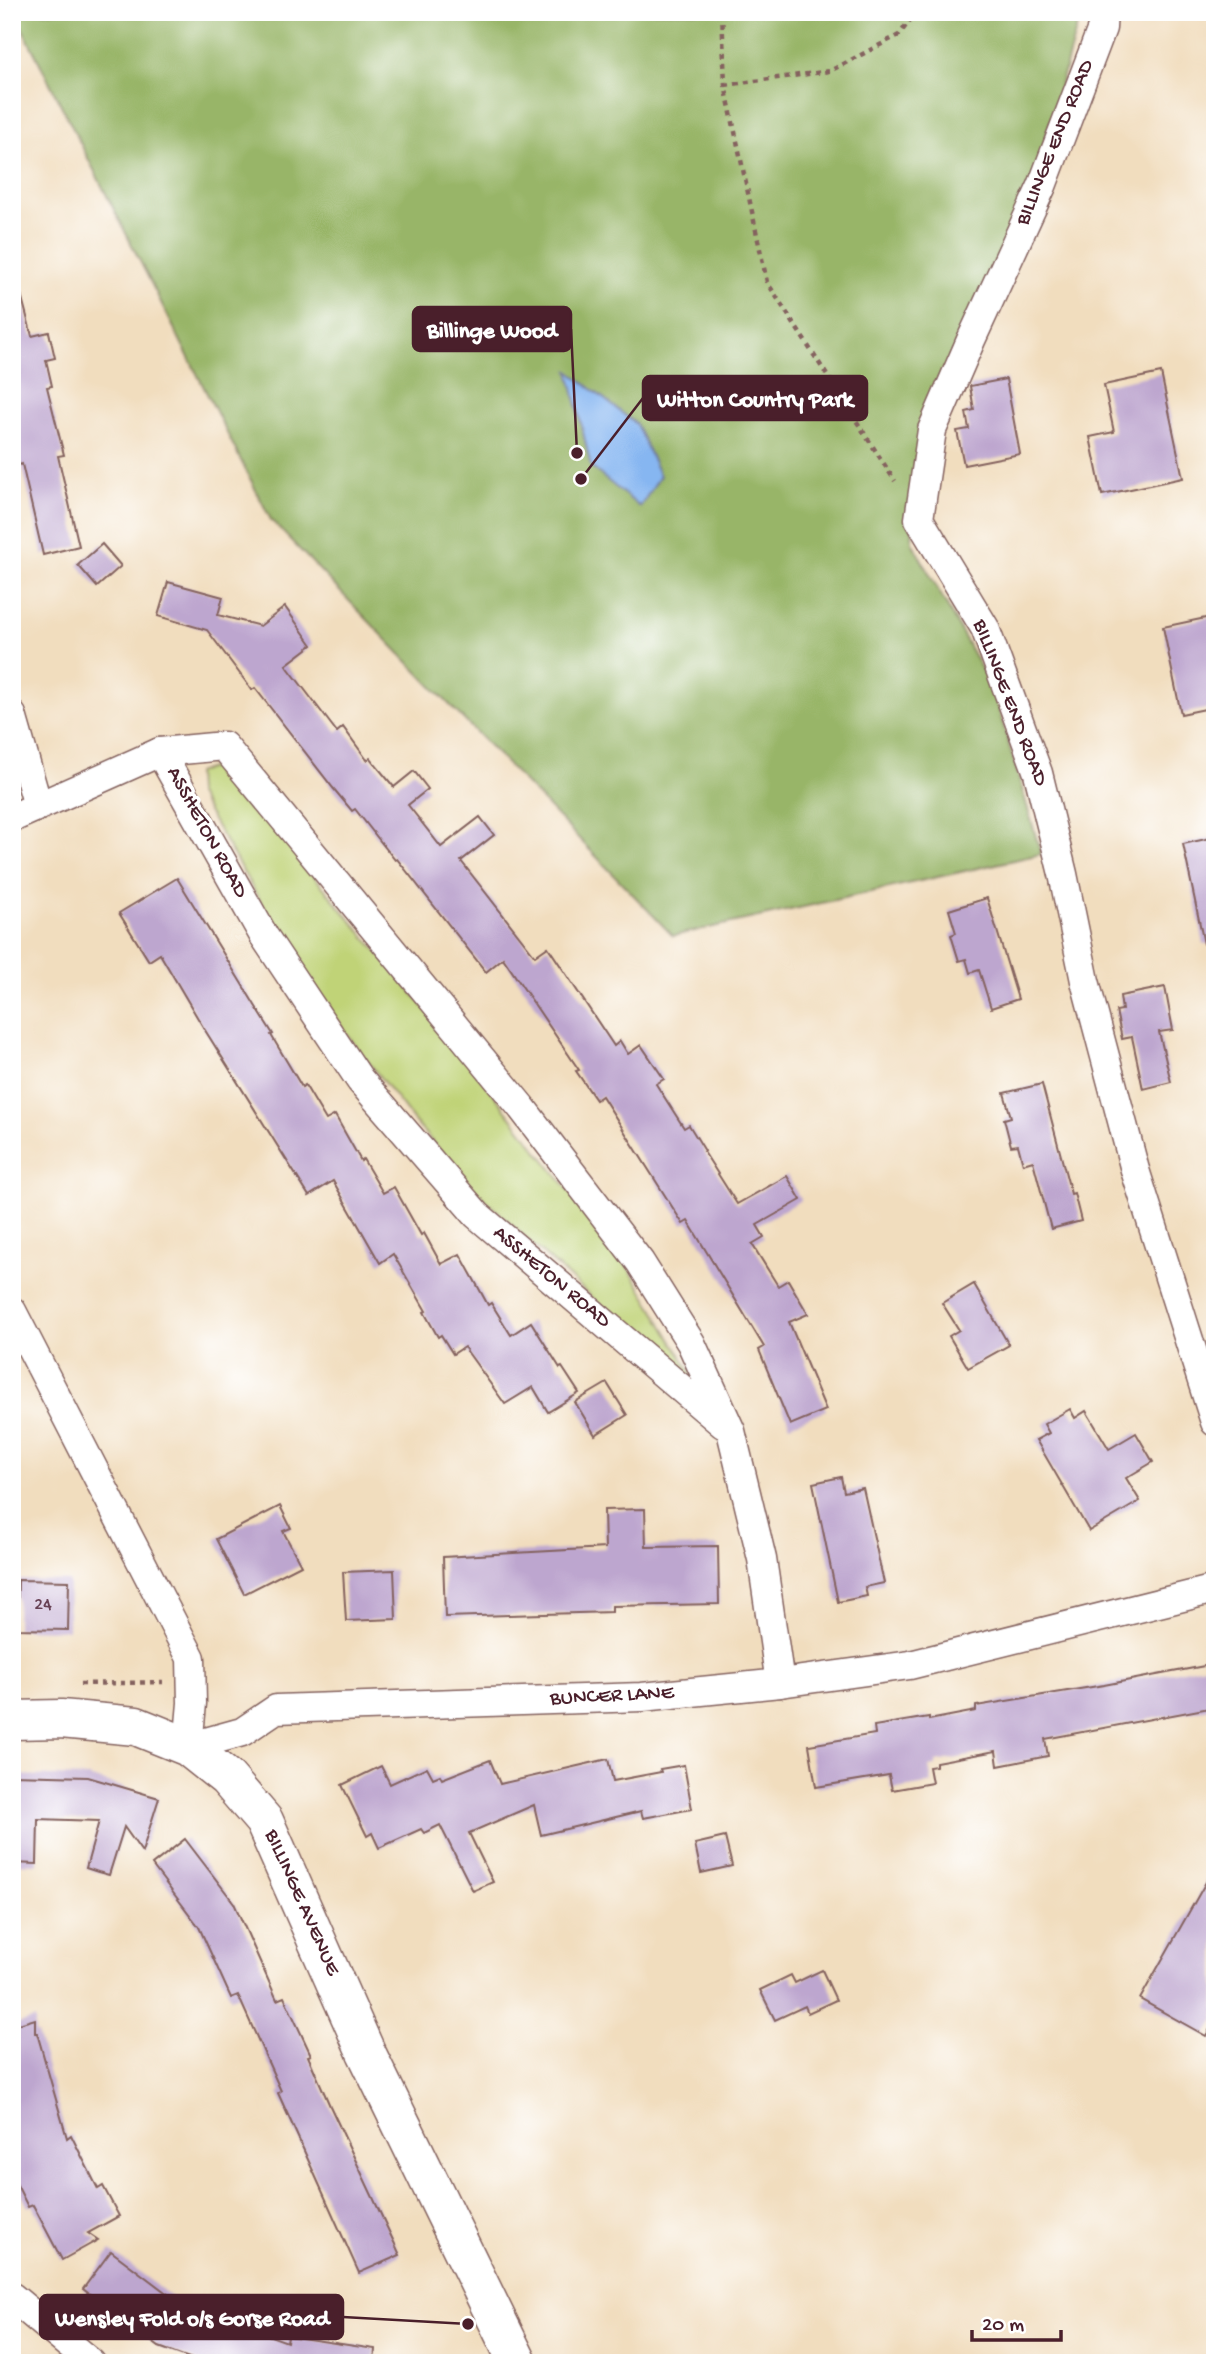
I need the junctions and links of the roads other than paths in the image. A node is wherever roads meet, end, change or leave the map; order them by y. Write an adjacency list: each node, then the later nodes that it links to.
1 (1104, 12): 7 (street, BILLINGE END ROAD)
2 (12, 715): 4 (street)
3 (160, 751): 4 (street); 8 (street, ASSHETON ROAD); 8 (street, ASSHETON ROAD)
4 (38, 806): 5 (street)
5 (12, 818)
6 (12, 1311): 12 (street)
7 (1215, 1422)
8 (731, 1430): 10 (street, ASSHETON ROAD)
9 (1215, 1589): 10 (street, BUNCER LANE)
10 (780, 1683): 12 (street, BUNCER LANE)
11 (12, 1720): 12 (main road)
12 (188, 1747): 15 (main road, BILLINGE AVENUE)
13 (12, 2297): 14 (street)
14 (91, 2363)
15 (518, 2363)

